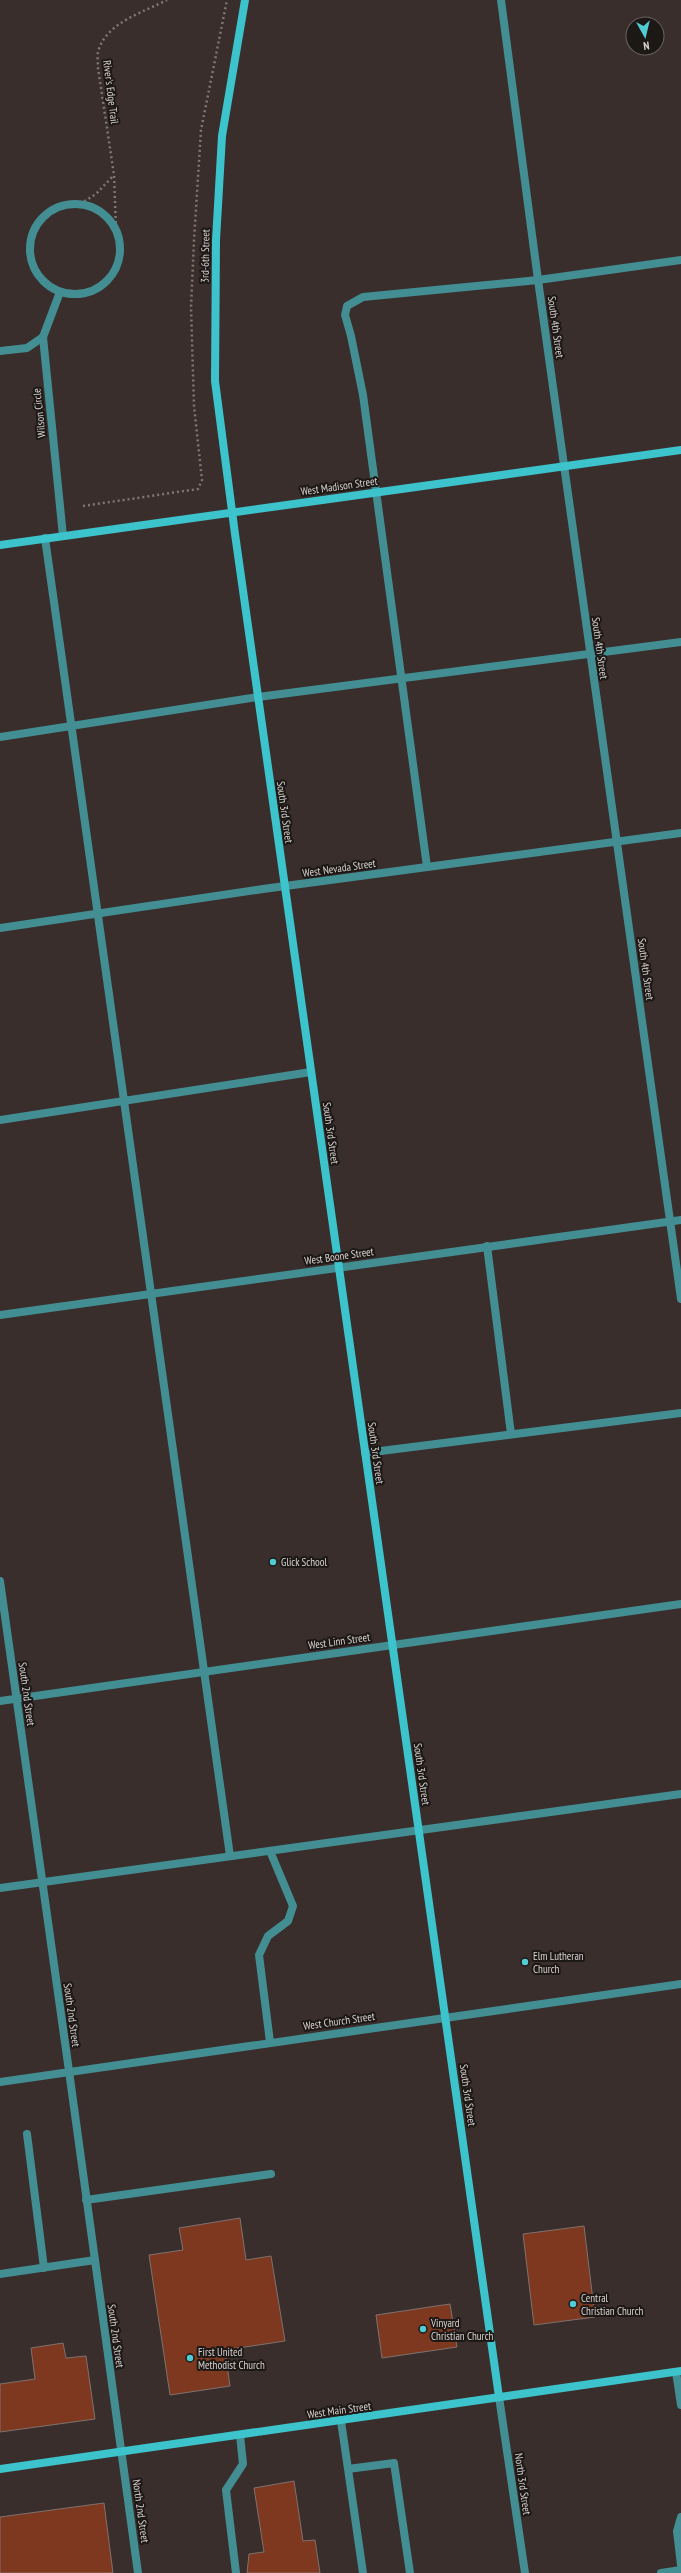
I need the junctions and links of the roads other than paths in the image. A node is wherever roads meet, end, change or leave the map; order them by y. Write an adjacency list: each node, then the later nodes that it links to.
1 (245, 0): 11 (main road, 3rd-6th Street)
2 (501, 0): 4 (street, South 4th Street)
3 (681, 260): 4 (street)
4 (538, 280): 9 (street, South 4th Street); 10 (street)
5 (60, 292): 5 (street); 6 (street, Wilson Circle)
6 (43, 337): 7 (street); 12 (street, Wilson Circle)
7 (0, 351)
8 (681, 450): 9 (main road, West Madison Street)
9 (564, 465): 10 (main road, West Madison Street); 16 (street, South 4th Street)
10 (376, 492): 11 (main road, West Madison Street); 17 (street)
11 (232, 512): 12 (main road, West Madison Street); 18 (main road, South 3rd Street)
12 (63, 536): 13 (main road, West Madison Street)
13 (44, 538): 14 (main road, West Madison Street); 19 (street)
14 (0, 545)
15 (681, 642): 16 (street)
16 (590, 654): 17 (street); 22 (street, South 4th Street)
17 (402, 678): 18 (street); 23 (street)
18 (258, 697): 19 (street); 24 (main road, South 3rd Street)
19 (71, 726): 20 (street); 25 (street)
20 (0, 737)
21 (681, 833): 22 (street, West Nevada Street)
22 (616, 841): 23 (street, West Nevada Street); 31 (street, South 4th Street)
23 (428, 867): 24 (street, West Nevada Street)
24 (285, 886): 25 (street, West Nevada Street); 27 (main road, South 3rd Street)
25 (97, 914): 26 (street, West Nevada Street); 28 (street)
26 (0, 928)
27 (311, 1072): 28 (street); 33 (main road, South 3rd Street)
28 (124, 1101): 29 (street); 34 (street)
29 (0, 1120)
30 (681, 1220): 31 (street, West Boone Street)
31 (670, 1221): 32 (street, West Boone Street); 35 (street, South 4th Street)
32 (487, 1246): 33 (street, West Boone Street); 38 (street)
33 (339, 1267): 34 (street, West Boone Street); 39 (main road, South 3rd Street)
34 (151, 1294): 36 (street, West Boone Street); 43 (street)
35 (681, 1299)
36 (0, 1316)
37 (681, 1413): 38 (street)
38 (510, 1434): 39 (street)
39 (365, 1453): 42 (main road, South 3rd Street)
40 (0, 1581): 44 (street, South 2nd Street)
41 (681, 1604): 42 (street, West Linn Street)
42 (392, 1645): 43 (street, West Linn Street); 47 (main road, South 3rd Street)
43 (204, 1672): 44 (street, West Linn Street); 49 (street)
44 (16, 1698): 45 (street, West Linn Street); 50 (street, South 2nd Street)
45 (0, 1701)
46 (681, 1794): 47 (street)
47 (419, 1831): 48 (street); 53 (main road, South 3rd Street)
48 (270, 1851): 49 (street); 54 (street)
49 (230, 1856): 50 (street)
50 (42, 1882): 51 (street); 55 (street, South 2nd Street)
51 (0, 1888)
52 (681, 1984): 53 (street, West Church Street)
53 (445, 2016): 54 (street, West Church Street); 64 (main road, South 3rd Street)
54 (270, 2042): 55 (street, West Church Street)
55 (69, 2071): 56 (street, West Church Street); 59 (street, South 2nd Street)
56 (0, 2082)
57 (27, 2134): 61 (street)
58 (271, 2174): 59 (street)
59 (86, 2200): 60 (street, South 2nd Street)
60 (95, 2260): 61 (street); 68 (street, South 2nd Street)
61 (44, 2268): 62 (street)
62 (0, 2274)
63 (678, 2372): 64 (main road, West Main Street); 65 (street)
64 (499, 2397): 66 (main road, West Main Street); 78 (street, North 3rd Street)
65 (681, 2405)
66 (341, 2420): 67 (main road, West Main Street); 70 (street)
67 (240, 2435): 68 (main road, West Main Street); 75 (street)
68 (122, 2452): 69 (main road, West Main Street); 74 (street, North 2nd Street)
69 (0, 2469)
70 (348, 2469): 76 (street); 77 (street)
71 (681, 2517): 72 (street)
72 (681, 2565)
73 (681, 2570): 79 (street)
74 (138, 2573)
75 (236, 2573)
76 (363, 2573)
77 (410, 2573)
78 (525, 2573)
79 (661, 2573)

